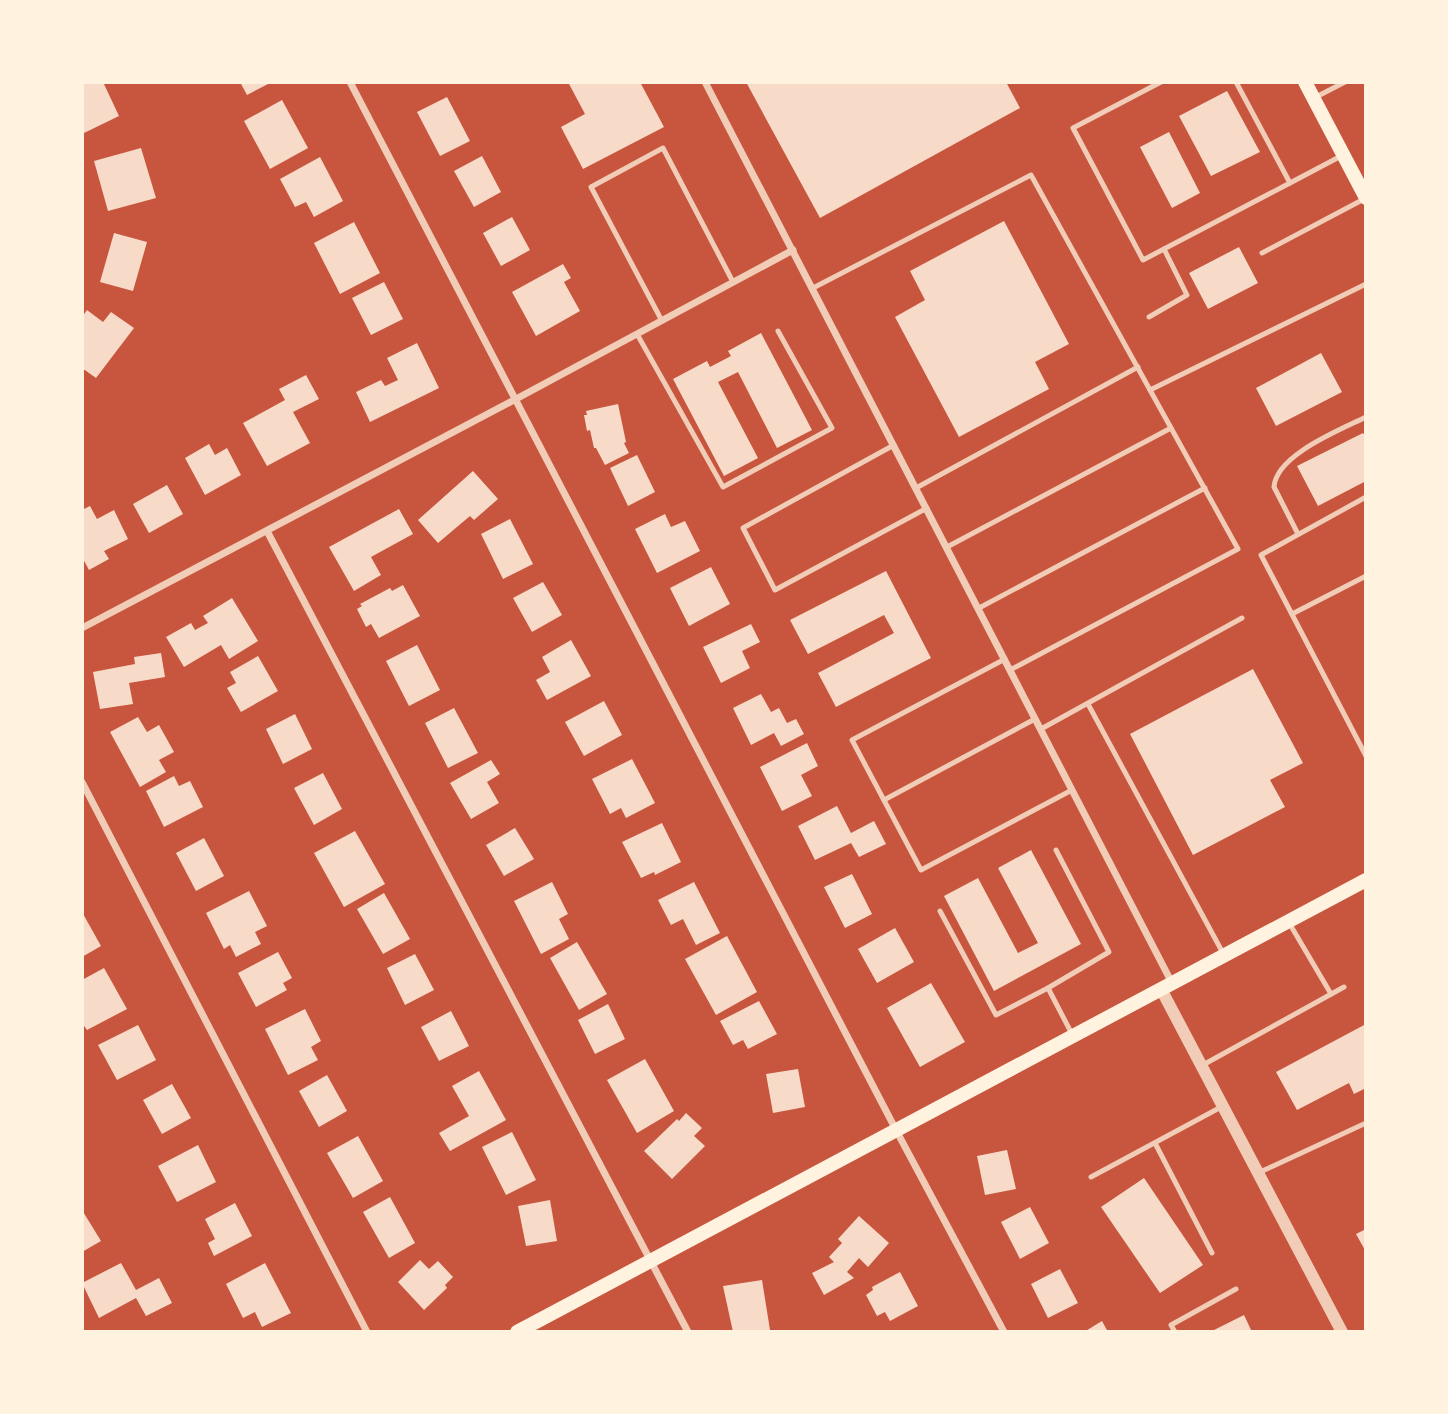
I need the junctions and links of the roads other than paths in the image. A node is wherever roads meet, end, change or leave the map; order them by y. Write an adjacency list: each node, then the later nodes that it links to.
1 (350, 82): 24 (street)
2 (705, 82): 13 (street)
3 (1161, 82): 12 (lane)
4 (1236, 82): 10 (lane)
5 (1305, 82): 7 (main road)
6 (1345, 82): 7 (lane)
7 (1314, 99): 8 (main road)
8 (1343, 155): 9 (main road); 10 (lane)
9 (1360, 175): 11 (main road)
10 (1290, 183): 12 (lane)
11 (1366, 198): 14 (lane)
12 (1164, 249): 18 (lane)
13 (793, 250): 15 (street); 17 (street)
14 (1262, 253)
15 (733, 283): 19 (street); 19 (lane)
16 (1366, 284): 23 (lane)
17 (813, 288): 22 (lane); 27 (street)
18 (1149, 317)
19 (662, 321): 21 (street)
20 (778, 331): 21 (lane)
21 (637, 334): 24 (street)
22 (1138, 367): 23 (lane); 28 (lane)
23 (1150, 390): 26 (lane)
24 (516, 399): 32 (street); 62 (street)
25 (1366, 417): 33 (lane)
26 (1171, 428): 29 (lane); 34 (lane)
27 (894, 445): 28 (street); 31 (lane)
28 (916, 488): 31 (street)
29 (1205, 488): 36 (lane); 41 (lane)
30 (1366, 497): 33 (lane)
31 (927, 508): 34 (street)
32 (267, 531): 39 (street); 67 (street)
33 (1298, 534): 37 (lane)
34 (947, 547): 36 (street)
35 (1366, 576): 37 (lane)
36 (979, 608): 40 (street)
37 (1292, 614): 45 (lane)
38 (1242, 618): 42 (lane)
39 (82, 628)
40 (1005, 659): 41 (street); 48 (lane)
41 (1010, 670): 43 (street)
42 (1088, 704): 44 (lane); 53 (lane)
43 (1035, 719): 44 (street); 48 (lane)
44 (1041, 729): 47 (street)
45 (1366, 756)
46 (82, 782): 69 (street)
47 (1073, 790): 48 (lane); 54 (street)
48 (884, 800)
49 (1056, 850): 56 (lane)
50 (1366, 880): 52 (main road)
51 (940, 911): 56 (lane)
52 (1288, 921): 53 (main road); 57 (lane)
53 (1224, 955): 54 (main road)
54 (1166, 986): 58 (main road); 59 (street)
55 (1343, 987): 57 (lane)
56 (1048, 988): 58 (lane)
57 (1331, 994): 59 (lane)
58 (1073, 1035): 62 (main road)
59 (1201, 1066): 60 (street)
60 (1223, 1107): 63 (lane); 64 (street)
61 (1366, 1123): 64 (lane)
62 (896, 1130): 67 (main road); 72 (street)
63 (1156, 1143): 65 (lane); 66 (lane)
64 (1258, 1173): 74 (street)
65 (1091, 1177)
66 (1212, 1253)
67 (650, 1261): 70 (main road); 71 (street)
68 (1236, 1289): 73 (lane)
69 (367, 1332)
70 (517, 1332)
71 (688, 1332)
72 (1004, 1332)
73 (1175, 1332)
74 (1342, 1332)

